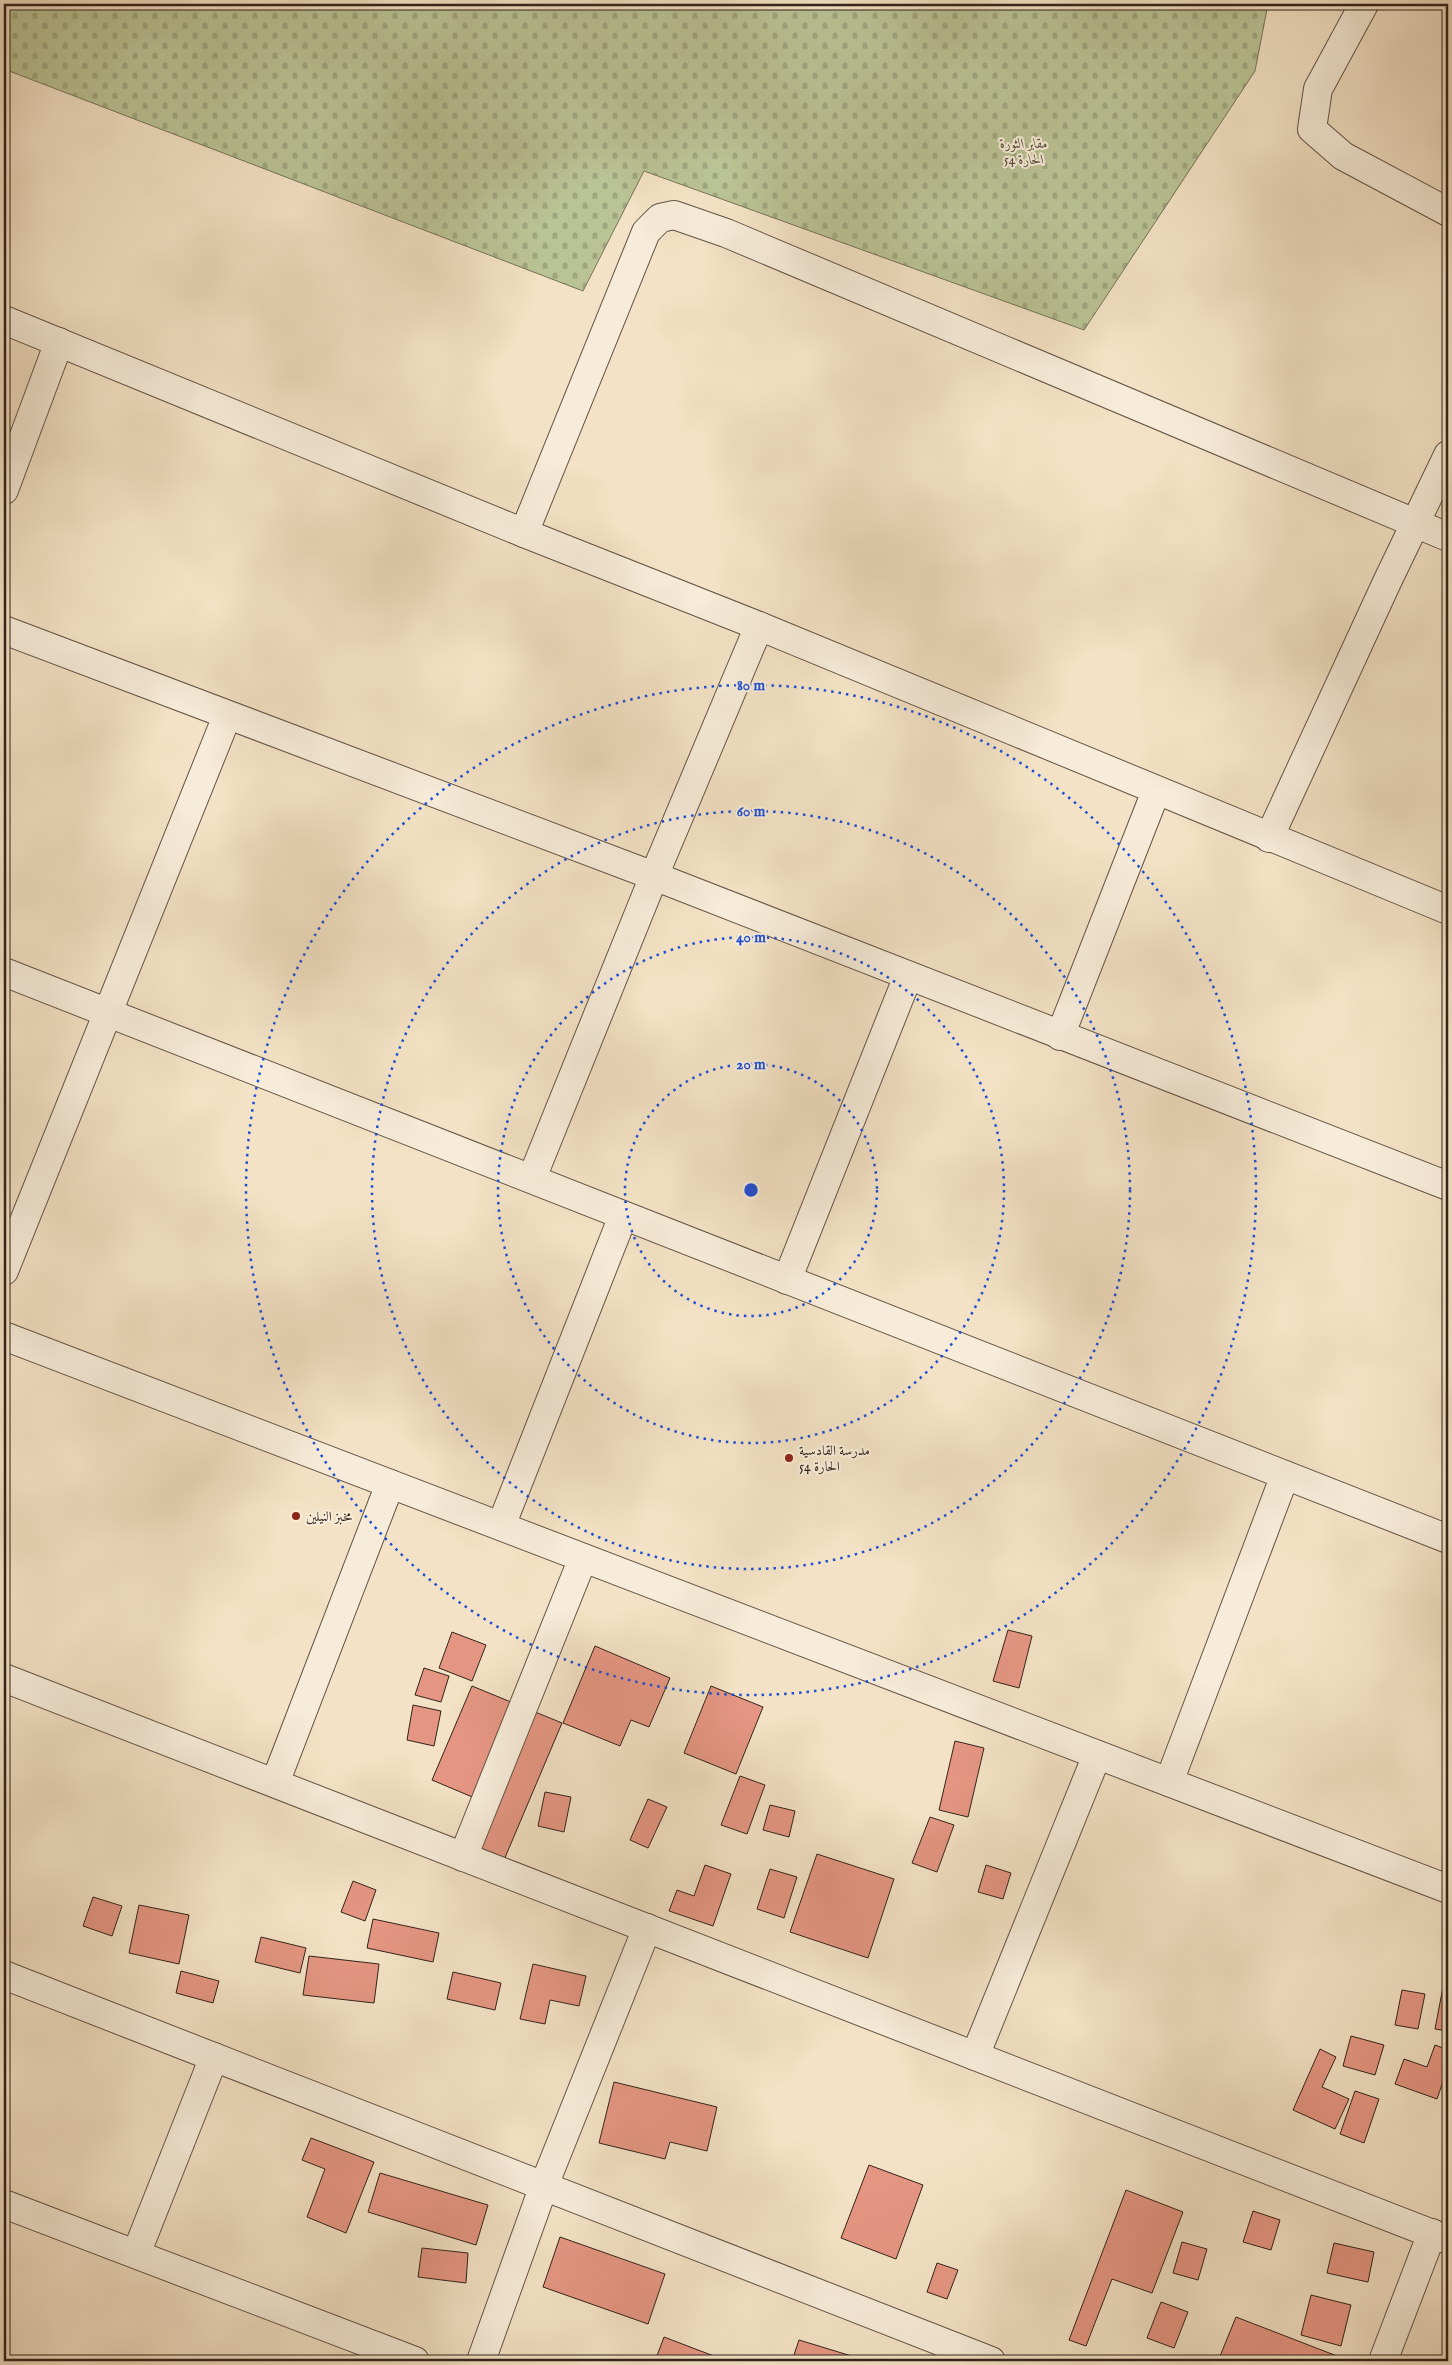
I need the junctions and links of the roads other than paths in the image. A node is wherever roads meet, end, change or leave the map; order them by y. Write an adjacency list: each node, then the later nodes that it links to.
1 (1364, 4): 2 (street)
2 (1448, 212)
3 (4, 320): 4 (street)
4 (59, 342): 6 (street); 8 (street)
5 (1448, 455): 7 (street)
6 (4, 490)
7 (1416, 523): 8 (street); 9 (street); 14 (street)
8 (524, 533): 10 (street)
9 (1448, 537)
10 (759, 626): 13 (street); 15 (street)
11 (4, 630): 12 (street)
12 (227, 716): 15 (street); 19 (street)
13 (1156, 791): 14 (street); 20 (street)
14 (1269, 838): 16 (street)
15 (654, 876): 18 (street); 21 (street)
16 (1448, 910)
17 (4, 972): 19 (street)
18 (908, 976): 20 (street); 25 (street)
19 (108, 1013): 21 (street); 24 (street)
20 (1060, 1036): 22 (street)
21 (532, 1178): 23 (street)
22 (1448, 1186)
23 (623, 1216): 25 (street); 29 (street)
24 (4, 1270)
25 (787, 1280): 27 (street)
26 (4, 1336): 28 (street)
27 (1285, 1475): 30 (street); 34 (street)
28 (390, 1484): 29 (street); 35 (street)
29 (502, 1526): 31 (street)
30 (1448, 1539)
31 (583, 1558): 33 (street); 36 (street)
32 (4, 1678): 35 (street)
33 (1097, 1755): 34 (street); 40 (street)
34 (1169, 1782): 37 (street)
35 (275, 1783): 36 (street)
36 (463, 1857): 38 (street)
37 (1448, 1889)
38 (647, 1928): 40 (street); 42 (street)
39 (4, 1975): 41 (street)
40 (975, 2056): 44 (street)
41 (214, 2057): 42 (street); 45 (street)
42 (543, 2188): 47 (street); 48 (street)
43 (4, 2204): 45 (street)
44 (1440, 2237): 49 (street)
45 (136, 2254): 46 (street)
46 (415, 2361)
47 (481, 2361)
48 (991, 2361)
49 (1383, 2361)

